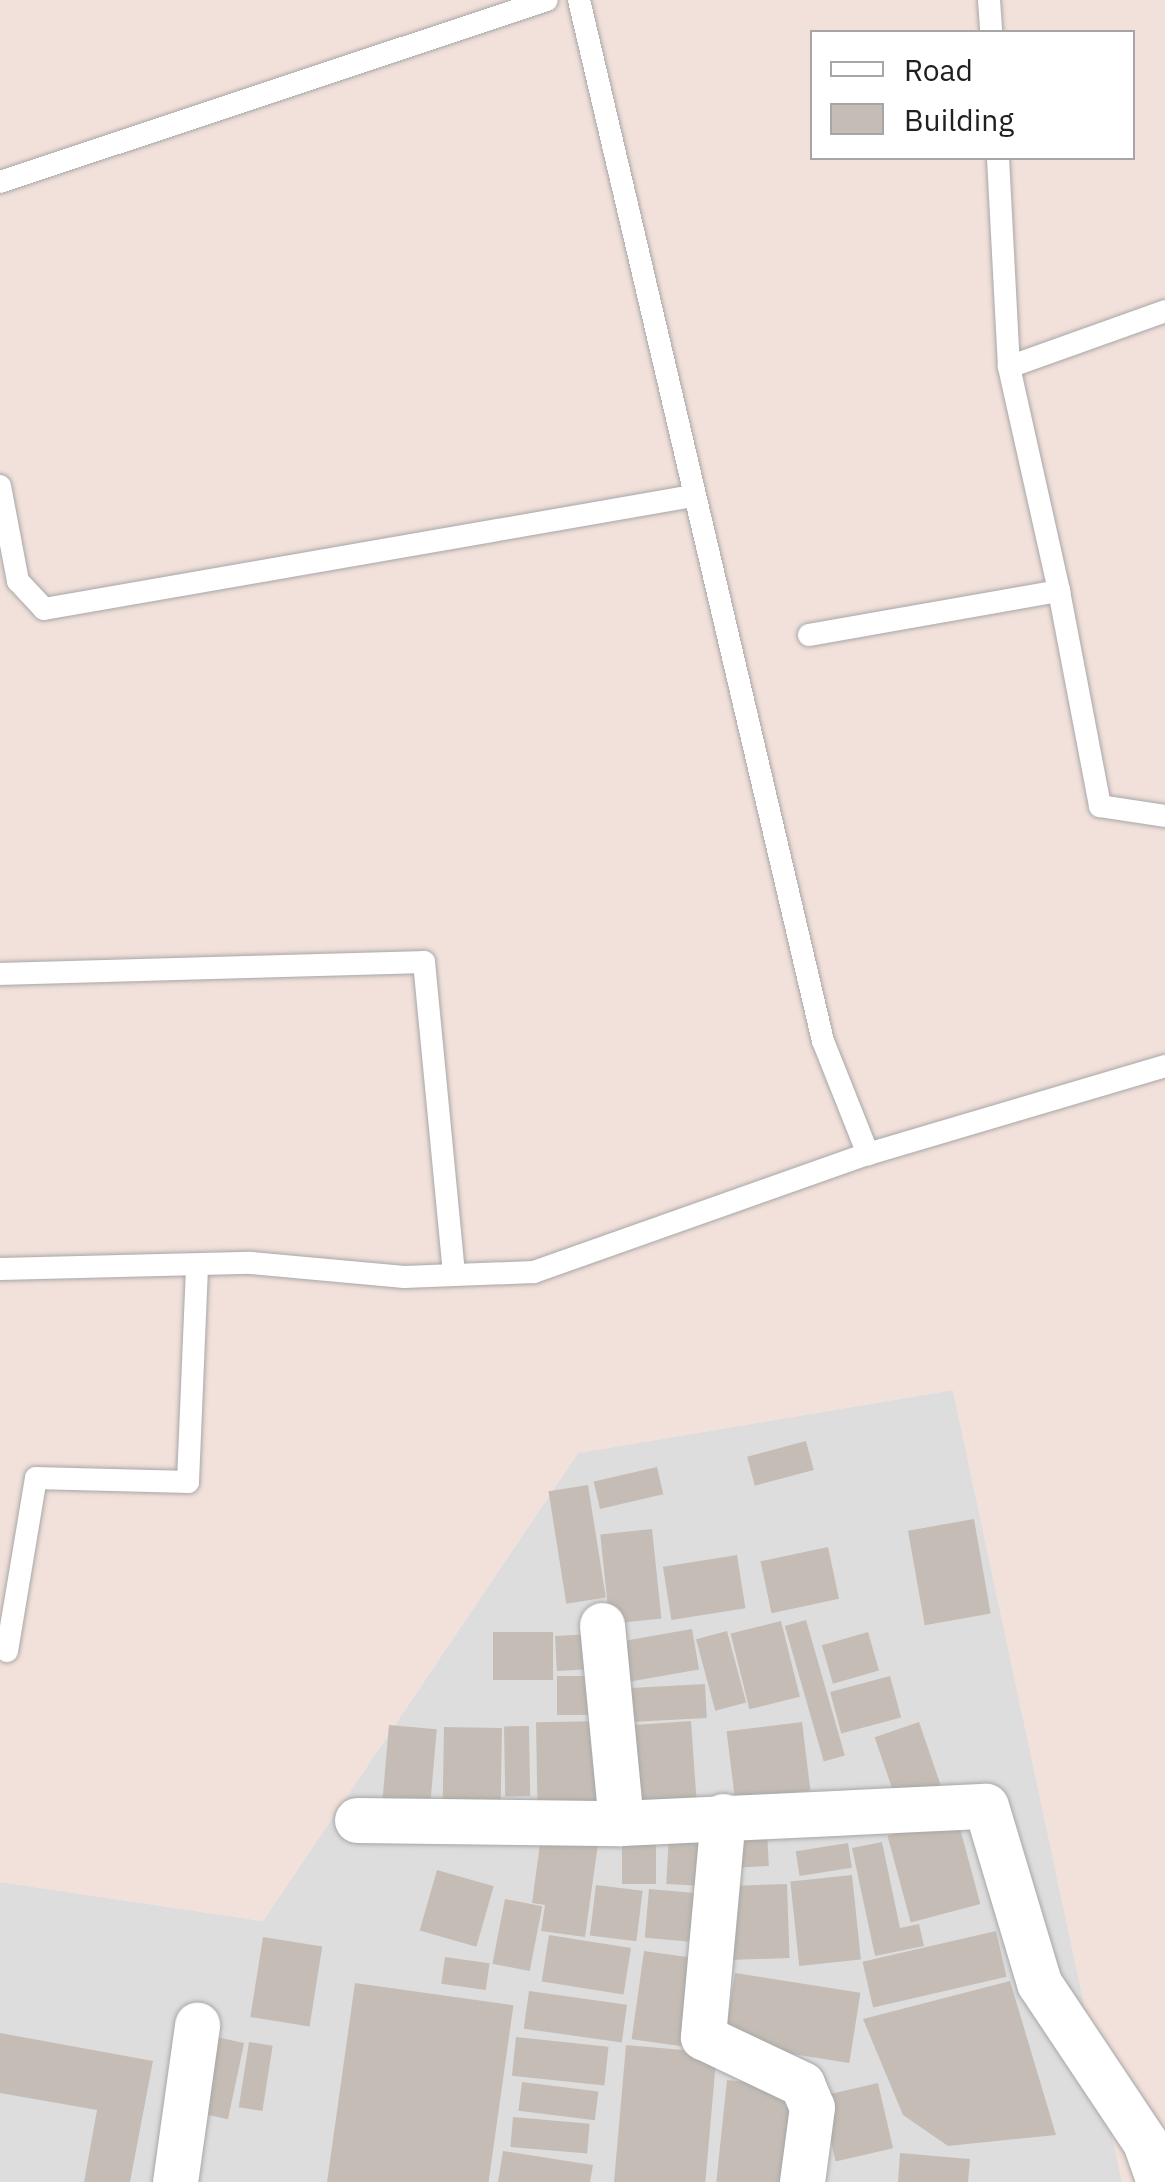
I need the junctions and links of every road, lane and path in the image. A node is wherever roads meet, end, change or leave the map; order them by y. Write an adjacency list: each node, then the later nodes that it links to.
1 (469, 0): 5 (lane)
2 (547, 0): 5 (lane)
3 (578, 0): 12 (lane)
4 (990, 0): 6 (lane)
5 (477, 23): 8 (lane)
6 (991, 30)
7 (998, 160): 10 (lane)
8 (0, 182)
9 (1165, 310): 10 (lane)
10 (1008, 367): 13 (lane)
11 (0, 486): 12 (lane)
12 (694, 496): 18 (lane)
13 (1059, 591): 14 (lane); 15 (lane)
14 (809, 636)
15 (1165, 816)
16 (0, 974): 21 (lane)
17 (1165, 1066): 18 (lane)
18 (868, 1154): 21 (lane)
19 (197, 1265): 20 (lane); 21 (lane); 23 (lane)
20 (0, 1269)
21 (454, 1275)
22 (602, 1625): 26 (street)
23 (7, 1651)
24 (723, 1816): 26 (street); 29 (street); 30 (street)
25 (358, 1820): 26 (street)
26 (621, 1822)
27 (196, 2025): 28 (street)
28 (176, 2182)
29 (802, 2182)
30 (1160, 2182)

